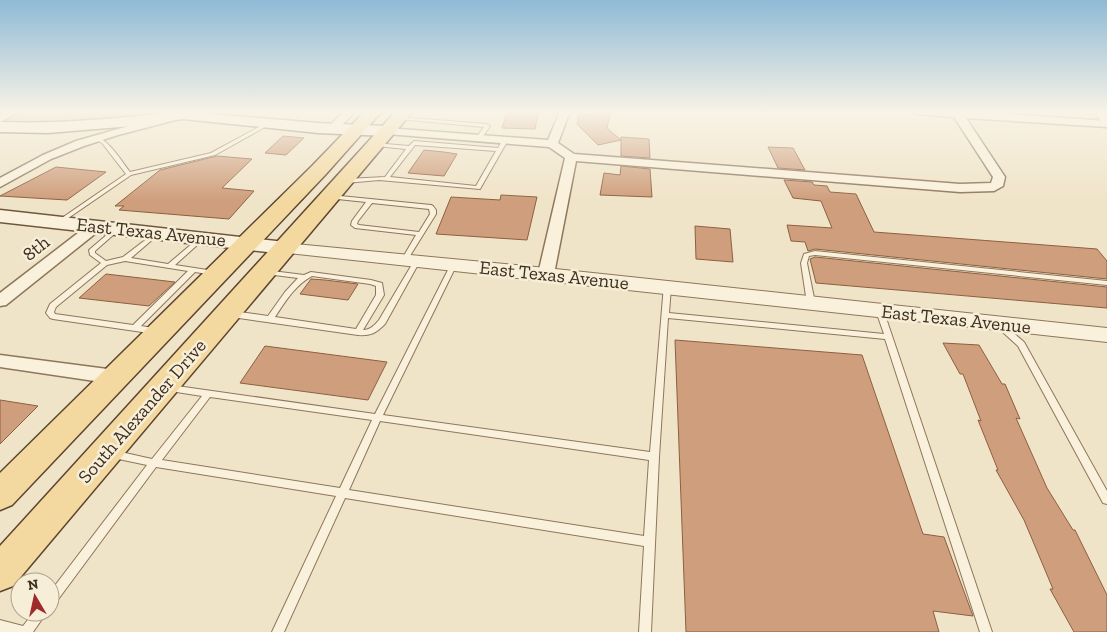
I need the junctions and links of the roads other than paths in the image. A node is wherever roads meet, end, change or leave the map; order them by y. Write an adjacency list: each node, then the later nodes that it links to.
1 (90, 140): 17 (street)
2 (101, 140): 14 (lane)
3 (238, 140): 14 (lane)
4 (337, 140): 27 (main road, South Alexander Drive)
5 (379, 140): 16 (main road, South Alexander Drive)
6 (404, 140): 12 (lane)
7 (487, 140): 11 (street)
8 (553, 140): 10 (street)
9 (975, 140): 13 (street)
10 (552, 144): 11 (street); 13 (street)
11 (502, 145): 12 (lane); 15 (lane)
12 (410, 148): 15 (lane)
13 (570, 157): 36 (street)
14 (130, 174): 21 (lane)
15 (386, 179): 16 (lane)
16 (344, 181): 18 (main road, South Alexander Drive)
17 (0, 183)
18 (330, 197): 19 (lane); 28 (main road, South Alexander Drive)
19 (370, 201): 25 (lane); 25 (lane)
20 (0, 216): 21 (main road, East Texas Avenue)
21 (59, 222): 22 (main road, East Texas Avenue)
22 (96, 226): 23 (main road, East Texas Avenue); 40 (street, 8th)
23 (118, 228): 24 (main road, East Texas Avenue); 31 (lane)
24 (157, 233): 26 (main road, East Texas Avenue); 29 (lane)
25 (421, 234): 30 (lane)
26 (202, 238): 27 (main road, East Texas Avenue); 33 (lane)
27 (247, 243): 28 (main road, East Texas Avenue); 34 (main road, South Alexander Drive)
28 (285, 248): 30 (street, East Texas Avenue); 35 (main road, South Alexander Drive)
29 (124, 259): 31 (lane); 33 (lane)
30 (411, 260): 32 (street, East Texas Avenue); 48 (lane)
31 (105, 263): 47 (lane)
32 (454, 264): 36 (street, East Texas Avenue); 55 (lane)
33 (170, 266): 34 (lane)
34 (205, 272): 47 (main road, South Alexander Drive)
35 (266, 272): 37 (lane); 43 (main road, South Alexander Drive)
36 (546, 274): 39 (street, East Texas Avenue)
37 (304, 277): 45 (lane); 48 (lane)
38 (1107, 283): 41 (lane)
39 (667, 287): 41 (street, East Texas Avenue); 44 (lane)
40 (0, 301)
41 (811, 303): 42 (street, East Texas Avenue)
42 (880, 311): 46 (street, East Texas Avenue); 50 (lane)
43 (227, 314): 45 (lane); 53 (main road, South Alexander Drive)
44 (665, 315): 50 (lane); 57 (lane)
45 (270, 320): 48 (lane)
46 (999, 324): 49 (street, East Texas Avenue); 61 (lane)
47 (148, 330): 52 (main road, South Alexander Drive)
48 (358, 332)
49 (1107, 335)
50 (889, 337): 70 (lane)
51 (0, 361): 52 (street)
52 (115, 377): 60 (main road, South Alexander Drive)
53 (163, 387): 54 (lane); 56 (main road, South Alexander Drive)
54 (208, 394): 55 (lane); 58 (lane)
55 (377, 418): 57 (lane); 59 (lane)
56 (105, 453): 58 (lane); 63 (main road, South Alexander Drive)
57 (654, 457): 62 (lane)
58 (154, 463): 59 (lane); 64 (lane)
59 (342, 492): 62 (lane); 68 (lane)
60 (0, 495)
61 (1107, 500)
62 (649, 542): 69 (lane)
63 (0, 574)
64 (60, 588)
65 (33, 622): 67 (lane)
66 (0, 626): 67 (lane)
67 (25, 632)
68 (278, 632)
69 (645, 632)
70 (986, 632)

